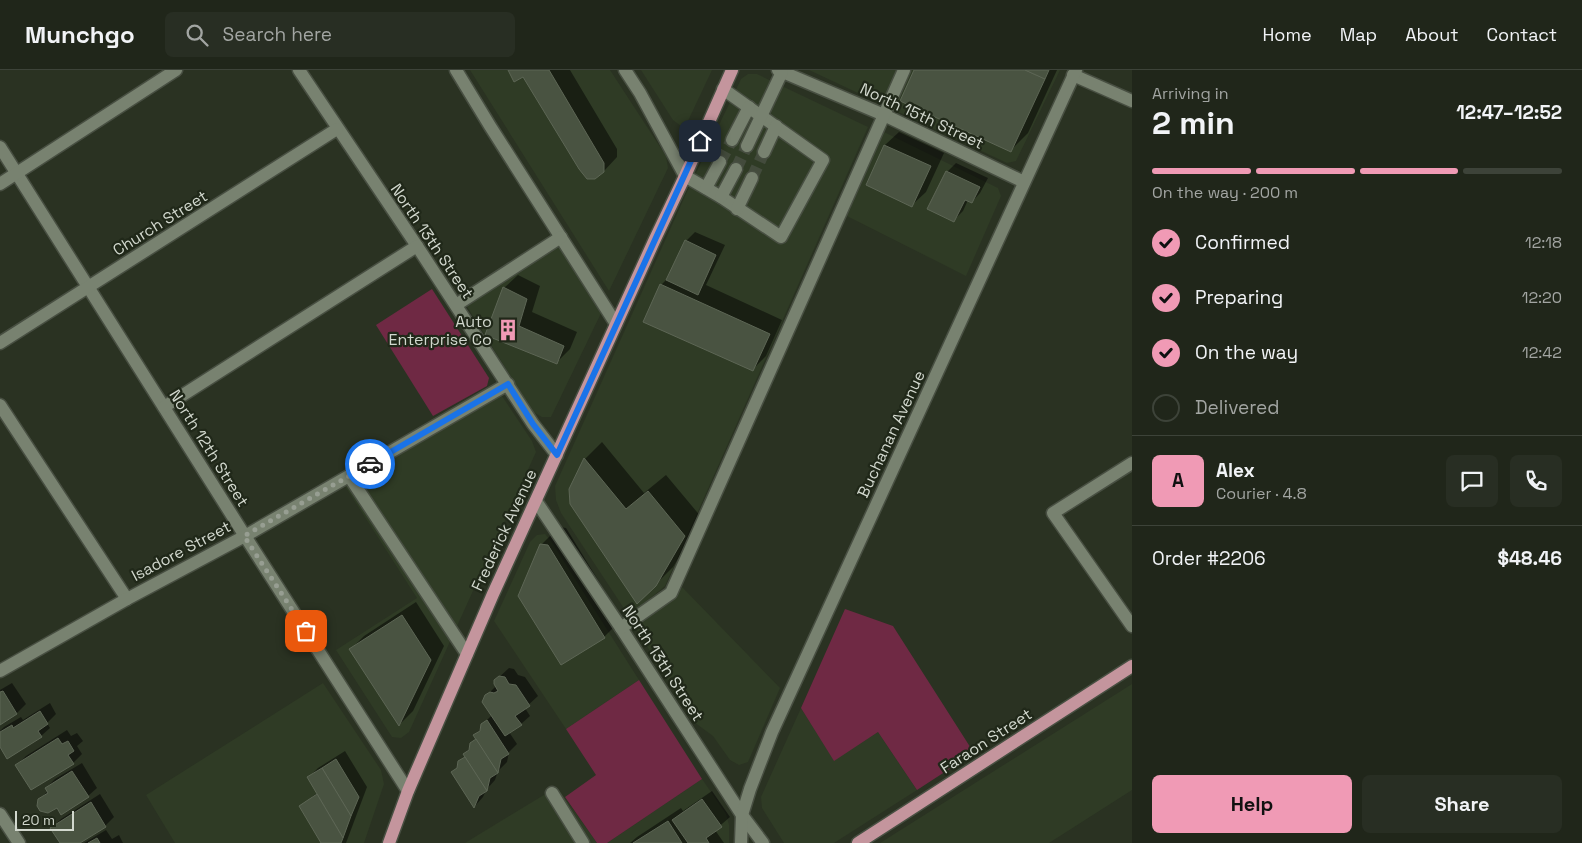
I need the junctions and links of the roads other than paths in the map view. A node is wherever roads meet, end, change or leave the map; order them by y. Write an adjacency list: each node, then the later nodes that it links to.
1 (176, 70): 22 (street)
2 (299, 70): 15 (street, North 13th Street)
3 (456, 70): 30 (street)
4 (625, 70): 23 (street)
5 (732, 70): 9 (main road, Frederick Avenue)
6 (904, 70): 12 (street)
7 (780, 71): 12 (street, North 15th Street); 13 (street)
8 (1075, 72): 10 (street); 25 (street, Buchanan Avenue)
9 (724, 89): 11 (street); 23 (main road, Frederick Avenue)
10 (1132, 101)
11 (749, 107): 13 (street); 16 (street)
12 (884, 115): 25 (street, North 15th Street); 46 (street)
13 (762, 116): 14 (street); 17 (street)
14 (776, 126): 19 (street); 29 (street)
15 (337, 129): 31 (street, North 13th Street); 32 (street, Church Street)
16 (732, 140)
17 (747, 146)
18 (0, 147): 22 (street, North 12th Street)
19 (764, 152)
20 (720, 162): 27 (street)
21 (736, 168): 28 (street)
22 (17, 174): 26 (street); 32 (street, North 12th Street)
23 (685, 176): 27 (street); 34 (main road, Frederick Avenue)
24 (752, 178): 29 (street)
25 (1024, 182): 53 (street, Buchanan Avenue)
26 (0, 184)
27 (706, 188): 28 (street)
28 (721, 197): 29 (street)
29 (737, 209)
30 (561, 237): 33 (street); 34 (street)
31 (417, 246): 33 (street, North 13th Street); 38 (street)
32 (88, 287): 35 (street, Church Street); 38 (street, North 12th Street)
33 (456, 305): 36 (street, North 13th Street)
34 (616, 324): 39 (main road, Frederick Avenue)
35 (0, 343)
36 (508, 384): 39 (street, North 13th Street); 41 (street, Isadore Street)
37 (0, 406): 44 (street)
38 (164, 407): 43 (street, North 12th Street)
39 (557, 455): 42 (main road, Frederick Avenue)
40 (1132, 463): 45 (street)
41 (349, 476): 43 (street, Isadore Street); 47 (street)
42 (536, 501): 46 (street, North 13th Street); 47 (main road, Frederick Avenue)
43 (244, 536): 44 (street, Isadore Street); 50 (street, North 12th Street)
44 (126, 600): 49 (street, Isadore Street)
45 (1132, 626)
46 (621, 628): 53 (street, North 13th Street)
47 (467, 654): 50 (main road, Frederick Avenue)
48 (1132, 666): 59 (main road, Faraon Street)
49 (0, 671)
50 (408, 791): 54 (main road, Frederick Avenue)
51 (552, 793): 56 (street)
52 (0, 814): 55 (street)
53 (742, 815): 57 (street, Buchanan Avenue); 58 (street, North 13th Street)
54 (390, 842)
55 (18, 843)
56 (583, 843)
57 (741, 843)
58 (763, 843)
59 (858, 843)

